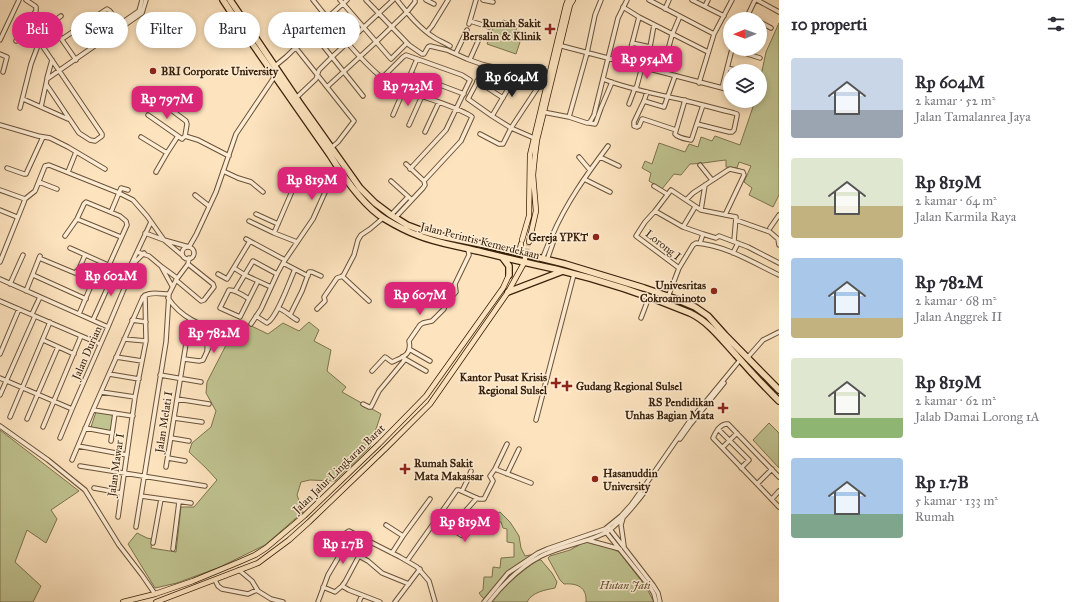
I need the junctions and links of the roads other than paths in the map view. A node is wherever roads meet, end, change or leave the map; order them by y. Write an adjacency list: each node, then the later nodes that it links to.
1 (19, 0): 62 (street)
2 (26, 0): 34 (street)
3 (142, 0): 48 (street)
4 (146, 0): 49 (street)
5 (223, 0): 99 (highway, Jalan Perintis Kemerdekaan)
6 (230, 0): 90 (highway, Jalan Perintis Kemerdekaan)
7 (312, 0): 37 (street)
8 (340, 0): 29 (street)
9 (348, 0): 29 (street)
10 (366, 0): 43 (street)
11 (393, 0): 43 (street)
12 (397, 0): 39 (street)
13 (415, 0): 39 (street)
14 (426, 0): 30 (street)
15 (448, 0): 58 (street)
16 (476, 0): 54 (street)
17 (483, 0): 28 (street)
18 (568, 0): 67 (main road)
19 (573, 0): 67 (main road)
20 (601, 0): 78 (street)
21 (626, 0): 32 (street)
22 (649, 0): 33 (street)
23 (669, 0): 33 (street)
24 (692, 0): 31 (street)
25 (708, 0): 31 (street)
26 (732, 0): 40 (street)
27 (756, 0): 41 (street); 42 (street)
28 (492, 2)
29 (343, 4): 38 (street); 52 (street)
30 (434, 4)
31 (705, 6): 44 (street)
32 (623, 8): 46 (street); 83 (street)
33 (665, 9): 45 (street)
34 (35, 12)
35 (102, 12): 36 (street)
36 (111, 12)
37 (322, 12)
38 (334, 12)
39 (407, 12): 53 (street); 58 (street)
40 (726, 12)
41 (750, 12)
42 (779, 12)
43 (378, 13): 52 (street); 53 (street)
44 (723, 15)
45 (680, 16): 59 (street); 60 (street)
46 (638, 17): 50 (street); 66 (street)
47 (723, 18): 59 (street)
48 (128, 20)
49 (128, 22)
50 (654, 25): 60 (street); 66 (street)
51 (767, 26): 55 (street)
52 (363, 27): 56 (street); 64 (street)
53 (391, 27): 64 (street); 65 (street)
54 (489, 27)
55 (771, 28)
56 (360, 30)
57 (467, 30): 77 (street)
58 (427, 32): 68 (street)
59 (714, 34): 76 (street)
60 (672, 35): 76 (street); 96 (street)
61 (479, 39): 88 (street)
62 (0, 40)
63 (63, 40): 87 (street)
64 (376, 42): 65 (street); 82 (street)
65 (407, 43): 77 (street)
66 (632, 43): 89 (street)
67 (559, 45): 78 (street); 103 (main road); 132 (main road)
68 (450, 46)
69 (37, 48): 121 (street)
70 (44, 48): 86 (street)
71 (92, 48): 87 (street)
72 (296, 48): 90 (street); 98 (street)
73 (325, 48): 81 (street)
74 (342, 48): 81 (street)
75 (353, 48): 82 (street)
76 (708, 52): 108 (street)
77 (456, 53): 88 (street)
78 (587, 53): 83 (street); 136 (street)
79 (0, 54): 93 (street)
80 (754, 56): 84 (street)
81 (332, 57): 94 (street); 98 (street)
82 (361, 57): 94 (street); 101 (street)
83 (608, 58): 89 (street); 104 (street)
84 (760, 58)
85 (417, 59): 97 (street); 112 (street); 115 (street)
86 (52, 60): 92 (street); 102 (street)
87 (76, 60): 92 (street)
88 (470, 60): 95 (street)
89 (628, 64): 91 (street)
90 (275, 66): 119 (highway, Jalan Perintis Kemerdekaan)
91 (642, 67): 96 (street); 111 (street)
92 (59, 70): 102 (street); 137 (street)
93 (3, 72)
94 (344, 72): 110 (street); 116 (street)
95 (518, 72): 103 (street); 106 (street)
96 (662, 72): 100 (street)
97 (411, 74): 112 (street); 115 (street)
98 (318, 75): 110 (street); 119 (street)
99 (275, 76): 130 (highway, Jalan Perintis Kemerdekaan); 156 (street)
100 (675, 76): 108 (street); 118 (street)
101 (381, 77)
102 (47, 78): 109 (street)
103 (546, 78): 132 (main road); 142 (street)
104 (603, 79): 107 (street); 138 (street)
105 (477, 81): 106 (street); 120 (street); 135 (street)
106 (512, 82): 120 (street)
107 (612, 82): 111 (street); 138 (street)
108 (699, 83): 113 (street)
109 (46, 84): 128 (street); 137 (street)
110 (327, 87): 152 (street)
111 (636, 88): 114 (street); 125 (street)
112 (405, 89): 117 (street); 134 (street)
113 (723, 89)
114 (647, 92): 118 (street); 123 (street)
115 (464, 94): 131 (street)
116 (363, 96)
117 (422, 96): 124 (street); 141 (street)
118 (668, 97): 122 (street); 123 (street)
119 (296, 98): 130 (highway, Jalan Perintis Kemerdekaan)
120 (503, 98): 135 (street)
121 (23, 99): 128 (street); 129 (street)
122 (685, 100): 126 (street); 143 (street)
123 (644, 101): 143 (street)
124 (439, 102): 131 (street); 144 (street)
125 (629, 104)
126 (703, 105): 139 (street); 139 (street)
127 (166, 106): 147 (street)
128 (41, 107): 137 (street)
129 (20, 108)
130 (300, 108): 152 (highway, Jalan Perintis Kemerdekaan); 165 (highway, Jalan Perintis Kemerdekaan)
131 (456, 108): 164 (street); 173 (street)
132 (542, 111): 136 (street); 150 (main road); 155 (main road)
133 (148, 115): 146 (street)
134 (393, 115)
135 (492, 116): 142 (street)
136 (570, 118): 138 (street)
137 (69, 120)
138 (589, 123)
139 (697, 124): 143 (street)
140 (0, 125): 148 (street)
141 (409, 125)
142 (512, 128): 145 (street); 150 (street)
143 (676, 130)
144 (425, 132)
145 (480, 134)
146 (178, 136): 147 (street); 154 (street)
147 (185, 136): 156 (street)
148 (43, 137): 153 (street); 162 (street)
149 (141, 137): 154 (street)
150 (534, 138): 155 (main road)
151 (608, 146): 157 (street)
152 (331, 148): 200 (highway, Jalan Perintis Kemerdekaan)
153 (76, 152): 163 (street); 168 (street)
154 (167, 153): 169 (street)
155 (532, 155): 216 (main road); 224 (main road)
156 (229, 156): 167 (street)
157 (600, 156): 161 (street); 166 (street)
158 (579, 157): 166 (street)
159 (406, 164): 164 (street)
160 (700, 165): 171 (street)
161 (619, 166)
162 (7, 168)
163 (105, 169)
164 (410, 169): 173 (street)
165 (339, 170): 201 (highway, Jalan Perintis Kemerdekaan); 215 (street)
166 (590, 170): 170 (street)
167 (223, 171): 181 (street); 190 (street)
168 (68, 172): 174 (street); 183 (street)
169 (156, 172)
170 (584, 179): 182 (street); 233 (street)
171 (712, 180): 175 (street); 197 (street)
172 (391, 181): 186 (street)
173 (424, 181): 188 (street)
174 (39, 182): 177 (street); 187 (street)
175 (705, 185): 189 (street); 194 (street)
176 (654, 186): 184 (street)
177 (57, 189)
178 (293, 189): 206 (street)
179 (0, 190): 187 (street)
180 (128, 190): 183 (street)
181 (263, 192)
182 (610, 192)
183 (119, 193): 195 (street); 205 (street)
184 (667, 194): 189 (street); 193 (street)
185 (195, 195): 190 (street)
186 (408, 197): 188 (street); 200 (street)
187 (25, 200): 199 (street)
188 (412, 200): 200 (street)
189 (686, 200): 191 (street)
190 (209, 206): 220 (street)
191 (695, 206): 194 (street); 207 (street)
192 (0, 210): 199 (street)
193 (655, 210): 207 (street); 245 (street, Lorong I)
194 (701, 210): 197 (street)
195 (111, 212): 202 (street); 213 (street)
196 (256, 214): 206 (street)
197 (725, 215): 203 (street)
198 (779, 215): 208 (street)
199 (18, 217): 236 (street)
200 (393, 217): 224 (highway, Jalan Perintis Kemerdekaan)
201 (383, 218): 222 (highway, Jalan Perintis Kemerdekaan); 259 (street)
202 (77, 219): 212 (street); 213 (street)
203 (736, 220): 217 (street); 219 (street)
204 (249, 221): 210 (street)
205 (151, 222): 209 (street, Jalan Durian); 214 (street)
206 (278, 224): 210 (street)
207 (682, 227): 211 (street)
208 (770, 228)
209 (145, 233): 214 (street); 223 (street, Jalan Durian)
210 (274, 233): 215 (street)
211 (703, 234): 217 (street); 218 (street)
212 (65, 236)
213 (121, 238): 241 (street)
214 (164, 240): 220 (street); 230 (street)
215 (297, 242): 234 (street)
216 (529, 242)
217 (736, 242): 226 (street); 239 (street)
218 (700, 243): 226 (street); 245 (street)
219 (779, 245)
220 (189, 247): 230 (street); 231 (street)
221 (70, 248): 228 (street)
222 (468, 249): 232 (highway, Jalan Perintis Kemerdekaan); 306 (street)
223 (137, 252): 225 (street); 242 (street, Jalan Durian)
224 (519, 252): 229 (highway, Jalan Perintis Kemerdekaan); 235 (highway)
225 (144, 253): 242 (street); 243 (street)
226 (733, 253): 256 (street)
227 (22, 255): 263 (street)
228 (85, 255): 237 (street); 253 (street)
229 (528, 255): 233 (highway, Jalan Perintis Kemerdekaan); 238 (highway)
230 (184, 256): 231 (street)
231 (189, 258): 240 (street)
232 (503, 258): 235 (highway, Jalan Perintis Kemerdekaan); 255 (highway)
233 (545, 259): 271 (highway, Jalan Perintis Kemerdekaan)
234 (284, 261): 244 (street); 247 (street); 251 (street)
235 (517, 261): 238 (highway, Jalan Perintis Kemerdekaan)
236 (0, 262)
237 (101, 262): 241 (street); 274 (street)
238 (526, 263): 248 (highway, Jalan Perintis Kemerdekaan); 268 (main road, Jalan Jalur Lingkaran Barat)
239 (779, 263)
240 (188, 264): 261 (street); 261 (street)
241 (109, 265): 246 (street)
242 (131, 266): 249 (street, Jalan Durian)
243 (162, 267): 261 (street); 264 (street)
244 (234, 268): 250 (street); 254 (street)
245 (679, 268): 271 (street)
246 (116, 269): 249 (street); 291 (street)
247 (294, 269): 257 (street); 281 (street)
248 (563, 271): 252 (highway, Jalan Perintis Kemerdekaan); 268 (highway)
249 (128, 274): 297 (street, Jalan Durian)
250 (218, 274)
251 (277, 274): 254 (street); 265 (street)
252 (574, 274): 273 (highway, Jalan Perintis Kemerdekaan); 346 (street)
253 (32, 275): 266 (street); 274 (street)
254 (245, 275): 262 (street); 267 (street)
255 (509, 275): 396 (main road, Jalan Jalur Lingkaran Barat)
256 (779, 275)
257 (308, 276): 258 (street); 287 (street)
258 (322, 276)
259 (342, 276): 277 (street); 283 (street)
260 (0, 279): 263 (street)
261 (176, 279): 264 (street)
262 (258, 281): 265 (street); 275 (street)
263 (10, 284): 266 (street)
264 (172, 286): 270 (street)
265 (271, 287): 288 (street)
266 (26, 291): 272 (street)
267 (235, 291): 275 (street); 275 (street)
268 (508, 292): 401 (main road, Jalan Jalur Lingkaran Barat)
269 (145, 295): 270 (street); 292 (street); 295 (street, Jalan Mawar I)
270 (168, 296): 279 (street); 285 (street)
271 (668, 296): 276 (highway, Jalan Perintis Kemerdekaan)
272 (40, 297): 284 (street); 286 (street)
273 (649, 297): 280 (highway, Jalan Perintis Kemerdekaan); 289 (street)
274 (86, 299): 284 (street)
275 (249, 299)
276 (676, 299): 280 (highway); 311 (highway, Jalan Perintis Kemerdekaan)
277 (369, 301)
278 (0, 302): 282 (street)
279 (173, 305): 285 (street); 290 (street)
280 (673, 306): 316 (highway, Jalan Perintis Kemerdekaan)
281 (278, 308): 287 (street); 288 (street)
282 (19, 309): 286 (street); 308 (street)
283 (317, 309)
284 (79, 314): 291 (street)
285 (167, 314): 321 (street)
286 (34, 315): 294 (street); 326 (street)
287 (290, 315): 293 (street)
288 (256, 316): 296 (street)
289 (641, 318)
290 (190, 319): 298 (street); 313 (street, Jalan Melati I)
291 (93, 320): 297 (street)
292 (132, 320): 295 (street); 301 (street)
293 (297, 320)
294 (50, 322): 300 (street); 302 (street)
295 (146, 322): 303 (street, Jalan Mawar I)
296 (251, 324)
297 (108, 327): 304 (street, Jalan Durian)
298 (208, 328): 307 (street); 307 (street)
299 (779, 332): 311 (street)
300 (81, 336): 304 (street); 309 (street)
301 (124, 339): 303 (street); 310 (street)
302 (43, 340): 305 (street); 328 (street)
303 (146, 341): 314 (street, Jalan Mawar I)
304 (100, 344): 339 (street, Jalan Durian)
305 (58, 347): 309 (street); 331 (street)
306 (410, 349): 312 (street); 315 (street)
307 (207, 353): 313 (street)
308 (0, 354)
309 (74, 354): 335 (street)
310 (116, 357): 314 (street); 319 (street)
311 (748, 357): 320 (highway, Jalan Perintis Kemerdekaan)
312 (404, 358): 317 (street); 318 (street); 338 (street)
313 (184, 359): 324 (street, Jalan Melati I)
314 (142, 361): 323 (street, Jalan Mawar I)
315 (430, 361)
316 (741, 361): 325 (highway, Jalan Perintis Kemerdekaan); 391 (street)
317 (372, 371)
318 (426, 371)
319 (109, 374): 323 (street); 330 (street)
320 (764, 374): 325 (highway); 329 (highway, Jalan Perintis Kemerdekaan)
321 (160, 376): 324 (street); 377 (street)
322 (0, 378): 326 (street)
323 (139, 378): 333 (street, Jalan Mawar I)
324 (181, 379): 327 (street); 334 (street, Jalan Melati I)
325 (758, 380): 336 (highway, Jalan Perintis Kemerdekaan)
326 (7, 381): 328 (street); 332 (street)
327 (200, 382)
328 (22, 387): 331 (street); 343 (street)
329 (779, 390)
330 (101, 392): 333 (street); 340 (street)
331 (38, 394): 335 (street); 345 (street)
332 (0, 395)
333 (135, 398): 342 (street, Jalan Mawar I)
334 (177, 399): 337 (street); 344 (street, Jalan Melati I)
335 (54, 401): 339 (street); 349 (street)
336 (779, 401)
337 (209, 404)
338 (363, 404)
339 (72, 408): 354 (street, Jalan Durian)
340 (93, 410): 341 (street); 350 (street)
341 (115, 414): 342 (street); 352 (street)
342 (133, 416): 364 (street, Jalan Mawar I)
343 (10, 417)
344 (174, 418): 347 (street); 355 (street, Jalan Melati I)
345 (27, 419)
346 (536, 420)
347 (202, 422)
348 (0, 426): 423 (street)
349 (43, 427)
350 (85, 428): 352 (street); 360 (street)
351 (718, 429): 353 (street); 358 (street); 361 (street)
352 (112, 433): 356 (street)
353 (737, 433): 358 (street); 363 (street)
354 (60, 438)
355 (171, 438): 357 (street); 365 (street, Jalan Melati I)
356 (111, 441)
357 (189, 441)
358 (730, 441): 361 (street); 367 (street)
359 (507, 444): 372 (street)
360 (78, 446): 364 (street); 366 (street)
361 (723, 447): 371 (street)
362 (519, 449): 376 (street)
363 (756, 453): 367 (street); 373 (street)
364 (127, 455): 375 (street, Jalan Mawar I)
365 (168, 458): 368 (street); 370 (street, Jalan Melati I)
366 (72, 460)
367 (749, 460): 371 (street)
368 (185, 461)
369 (80, 466): 375 (street)
370 (166, 467)
371 (741, 468): 380 (street)
372 (495, 469): 376 (street); 387 (street)
373 (772, 469): 378 (street); 380 (street)
374 (471, 471): 383 (street)
375 (124, 473): 377 (street); 385 (street, Jalan Mawar I)
376 (507, 474): 379 (street)
377 (144, 477): 381 (street); 386 (street)
378 (779, 477)
379 (530, 483)
380 (757, 484): 390 (street)
381 (205, 486)
382 (94, 488): 385 (street)
383 (460, 490): 387 (street); 400 (street)
384 (779, 491): 390 (street)
385 (121, 493): 397 (street, Jalan Mawar I)
386 (141, 496): 388 (street); 403 (street)
387 (477, 498): 398 (street)
388 (161, 499): 392 (street); 409 (street)
389 (430, 499): 406 (street)
390 (772, 499): 394 (street)
391 (636, 501): 399 (street); 404 (street)
392 (179, 502): 393 (street); 410 (street)
393 (191, 503)
394 (779, 507)
395 (486, 513): 400 (street)
396 (304, 516): 401 (main road); 423 (main road, Jalan Jalur Lingkaran Barat)
397 (118, 517)
398 (459, 518)
399 (623, 518): 404 (street); 411 (street)
400 (437, 520): 415 (street)
401 (309, 522): 417 (main road, Jalan Jalur Lingkaran Barat)
402 (386, 525): 406 (street)
403 (136, 527)
404 (609, 528): 405 (street); 411 (street)
405 (606, 531): 407 (street); 411 (street); 412 (street)
406 (403, 536): 413 (street)
407 (587, 540): 411 (street); 412 (street)
408 (367, 541): 413 (street); 414 (street); 421 (street)
409 (153, 543)
410 (172, 549)
411 (623, 549): 435 (street); 436 (street)
412 (548, 551): 433 (street); 434 (street)
413 (392, 553): 415 (street)
414 (359, 556): 419 (street); 420 (street)
415 (407, 561): 416 (street)
416 (418, 568): 419 (street); 432 (street)
417 (239, 570): 418 (main road, Jalan Jalur Lingkaran Barat); 422 (street)
418 (215, 580): 422 (street); 426 (main road, Jalan Jalur Lingkaran Barat)
419 (409, 584): 431 (street)
420 (342, 586): 421 (street); 424 (street)
421 (323, 587): 428 (street)
422 (257, 590): 427 (street)
423 (155, 594): 425 (main road, Jalan Jalur Lingkaran Barat)
424 (362, 595): 429 (street); 430 (street)
425 (123, 602)
426 (156, 602)
427 (283, 602)
428 (318, 602)
429 (359, 602)
430 (380, 602)
431 (395, 602)
432 (434, 602)
433 (484, 602)
434 (489, 602)
435 (656, 602)
436 (660, 602)

